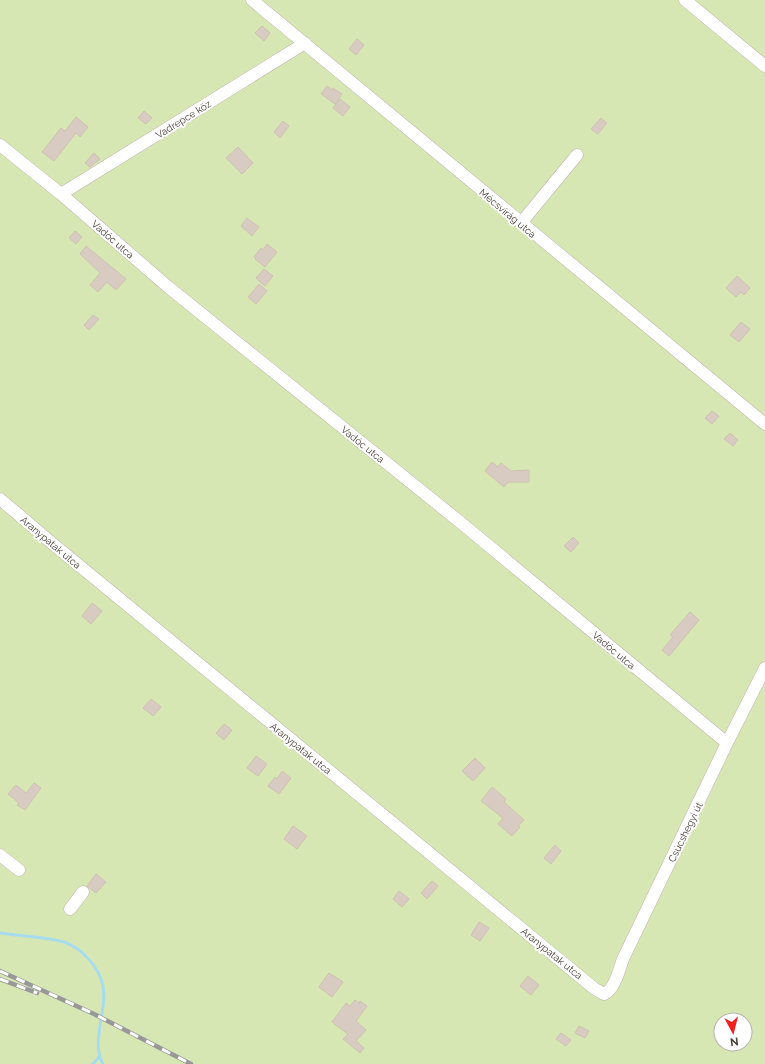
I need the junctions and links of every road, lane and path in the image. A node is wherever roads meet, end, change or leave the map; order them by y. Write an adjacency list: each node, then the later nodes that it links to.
1 (252, 0): 3 (street, Mécsvirág utca)
2 (685, 0): 4 (street)
3 (305, 43): 7 (street, Vadrepce köz); 8 (street, Mécsvirág utca)
4 (765, 66)
5 (0, 145): 7 (street, Vadóc utca)
6 (577, 155): 8 (street)
7 (61, 194): 12 (street, Vadóc utca)
8 (520, 223): 9 (street, Mécsvirág utca)
9 (765, 424)
10 (0, 499): 17 (street, Aranypatak utca)
11 (765, 668): 12 (street, Csúcshegyi út)
12 (727, 743): 17 (street, Csúcshegyi út)
13 (0, 855): 14 (street)
14 (19, 870)
15 (83, 892): 16 (street)
16 (70, 909)
17 (604, 994)

